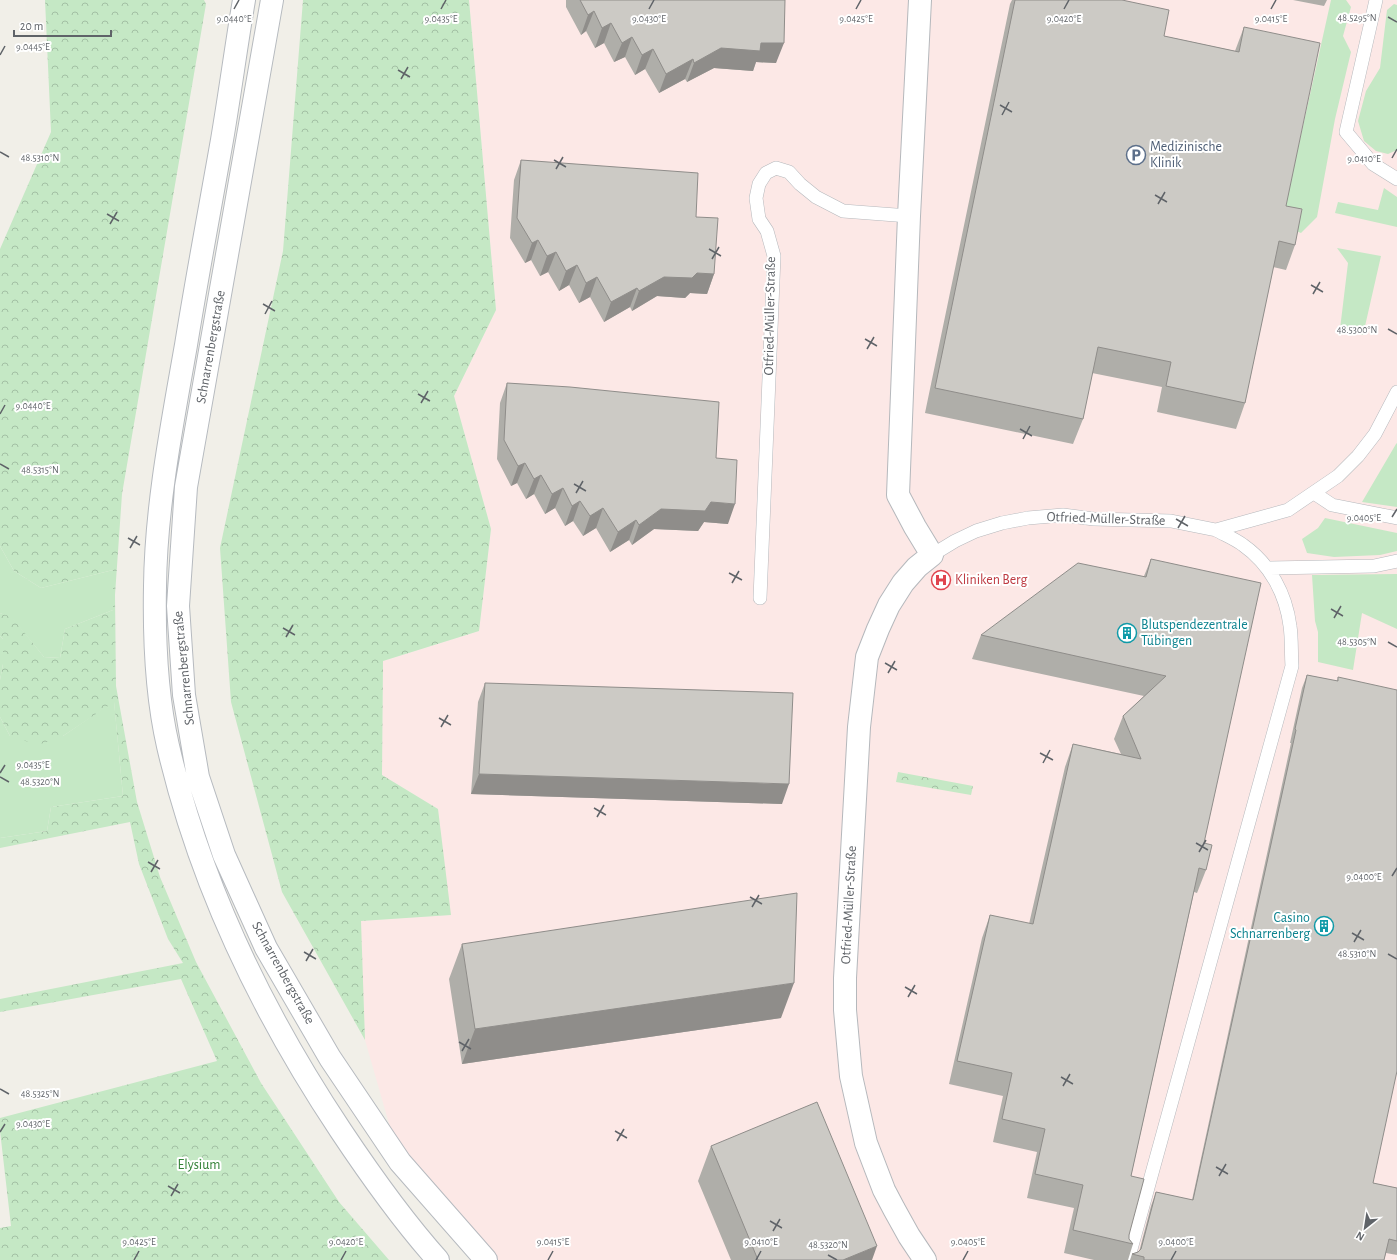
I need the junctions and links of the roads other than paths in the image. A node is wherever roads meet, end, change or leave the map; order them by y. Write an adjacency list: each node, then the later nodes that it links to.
1 (244, 0): 15 (street, Schnarrenbergstraße)
2 (272, 0): 16 (street, Schnarrenbergstraße)
3 (920, 0): 6 (street)
4 (1376, 0): 5 (lane)
5 (1397, 179)
6 (909, 216): 11 (street); 14 (lane, Otfried-Müller-Straße)
7 (1397, 392): 8 (lane, Otfried-Müller-Straße)
8 (1314, 493): 9 (lane); 10 (lane, Otfried-Müller-Straße)
9 (1397, 518)
10 (1216, 530): 11 (lane, Otfried-Müller-Straße); 13 (lane)
11 (932, 555): 17 (street, Otfried-Müller-Straße)
12 (1397, 561): 13 (lane)
13 (1267, 568): 18 (lane)
14 (760, 598)
15 (438, 1260)
16 (486, 1260)
17 (925, 1260)
18 (1128, 1260)

